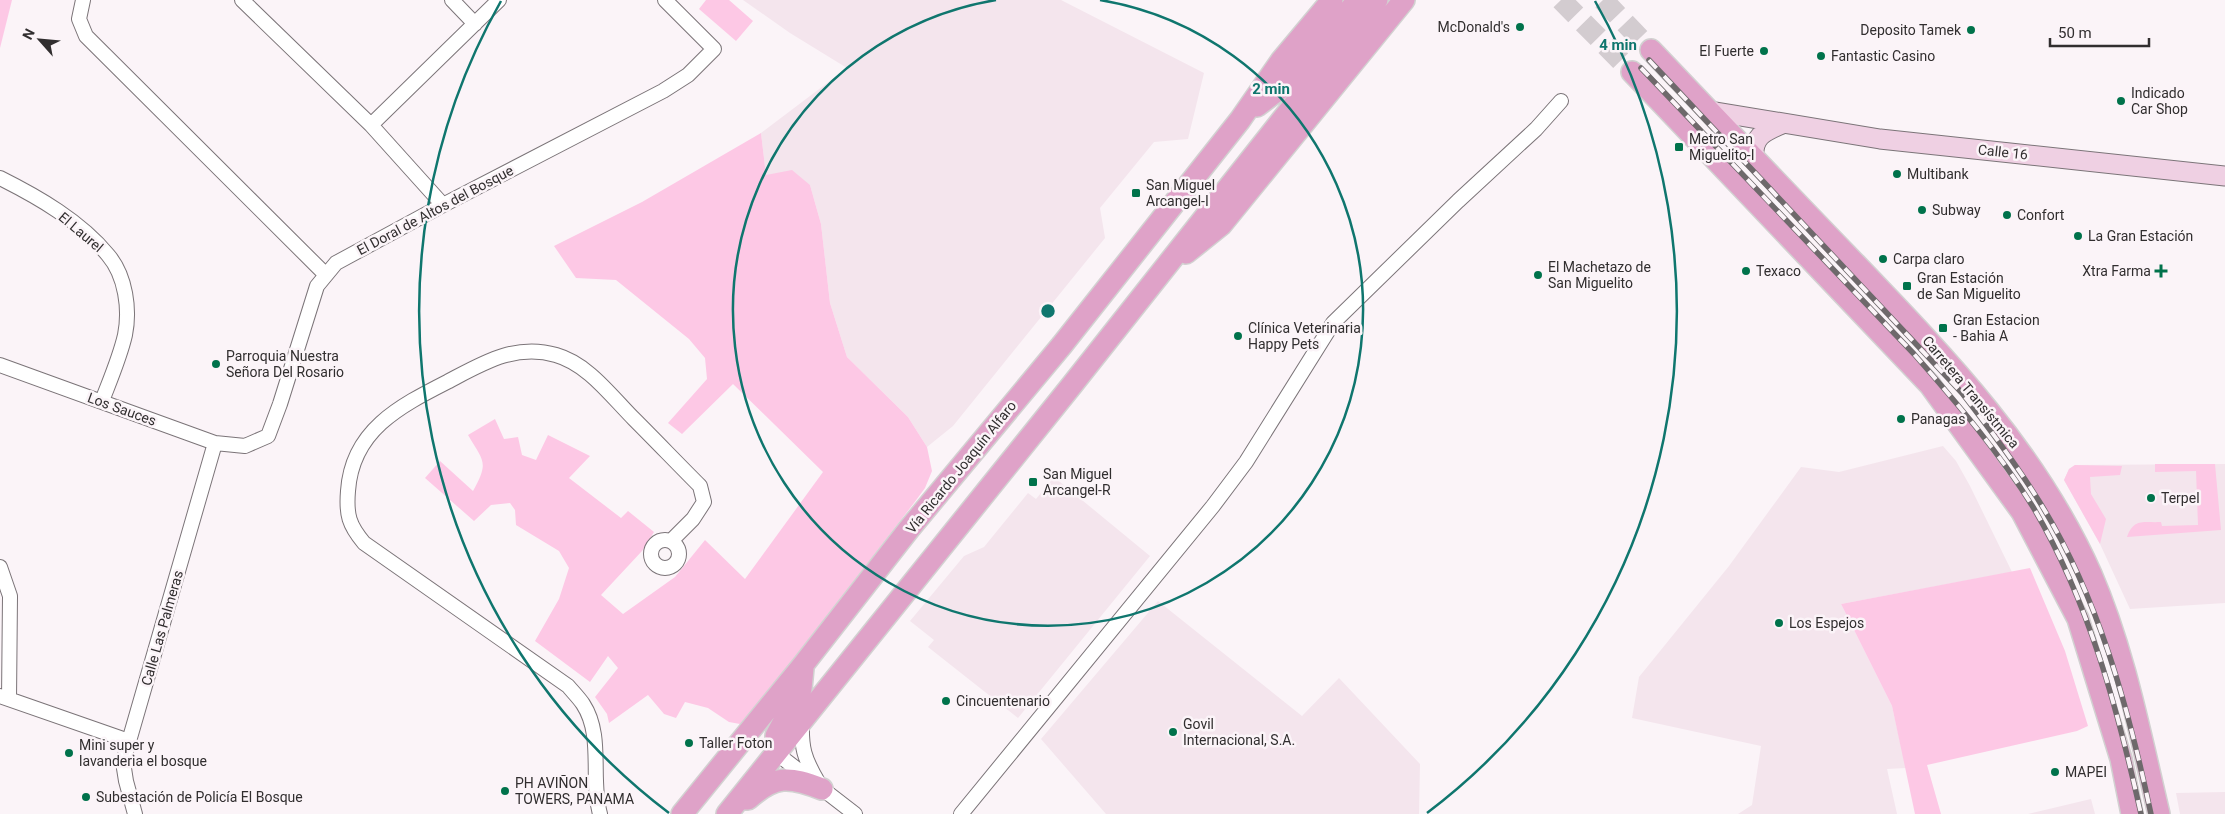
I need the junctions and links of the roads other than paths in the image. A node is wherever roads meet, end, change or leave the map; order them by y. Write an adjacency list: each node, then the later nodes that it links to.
1 (83, 0): 23 (street)
2 (242, 0): 17 (street)
3 (452, 0): 10 (street)
4 (500, 0): 10 (street)
5 (665, 0): 21 (street, El Doral de Altos del Bosque)
6 (1332, 0): 15 (main road)
7 (1358, 0): 15 (main road)
8 (1377, 0): 22 (main road)
9 (1404, 0): 22 (main road)
10 (476, 24): 17 (street)
11 (1651, 50): 14 (main road, Carretera Transístmica)
12 (1632, 72): 43 (main road, Carretera Transístmica)
13 (1561, 101): 42 (street)
14 (1710, 112): 16 (main road, Calle 16); 18 (main road, Carretera Transístmica)
15 (1240, 120): 30 (main road, Vía Ricardo Joaquín Alfaro)
16 (1782, 124): 18 (main road); 19 (main road, Calle 16)
17 (371, 125): 21 (street)
18 (1754, 159): 44 (main road, Carretera Transístmica)
19 (2225, 176)
20 (0, 178): 25 (street, El Laurel)
21 (443, 205): 23 (street, El Doral de Altos del Bosque)
22 (1166, 268): 32 (main road)
23 (326, 275): 27 (street, El Doral de Altos del Bosque)
24 (0, 365): 25 (street, Los Sauces)
25 (102, 401): 26 (street, Los Sauces)
26 (215, 443): 27 (street, Los Sauces); 33 (street, Calle Las Palmeras)
27 (246, 446)
28 (672, 541): 37 (street)
29 (0, 567): 31 (street)
30 (803, 665): 34 (main road); 38 (main road, Vía Ricardo Joaquín Alfaro)
31 (4, 698): 33 (street)
32 (802, 720): 34 (main road); 35 (street)
33 (129, 741): 36 (street, Calle Las Palmeras)
34 (776, 753): 35 (street); 39 (main road)
35 (822, 789): 40 (main road); 41 (street)
36 (135, 814)
37 (600, 814)
38 (682, 814)
39 (727, 814)
40 (731, 814)
41 (855, 814)
42 (961, 814)
43 (2132, 814)
44 (2159, 814)

